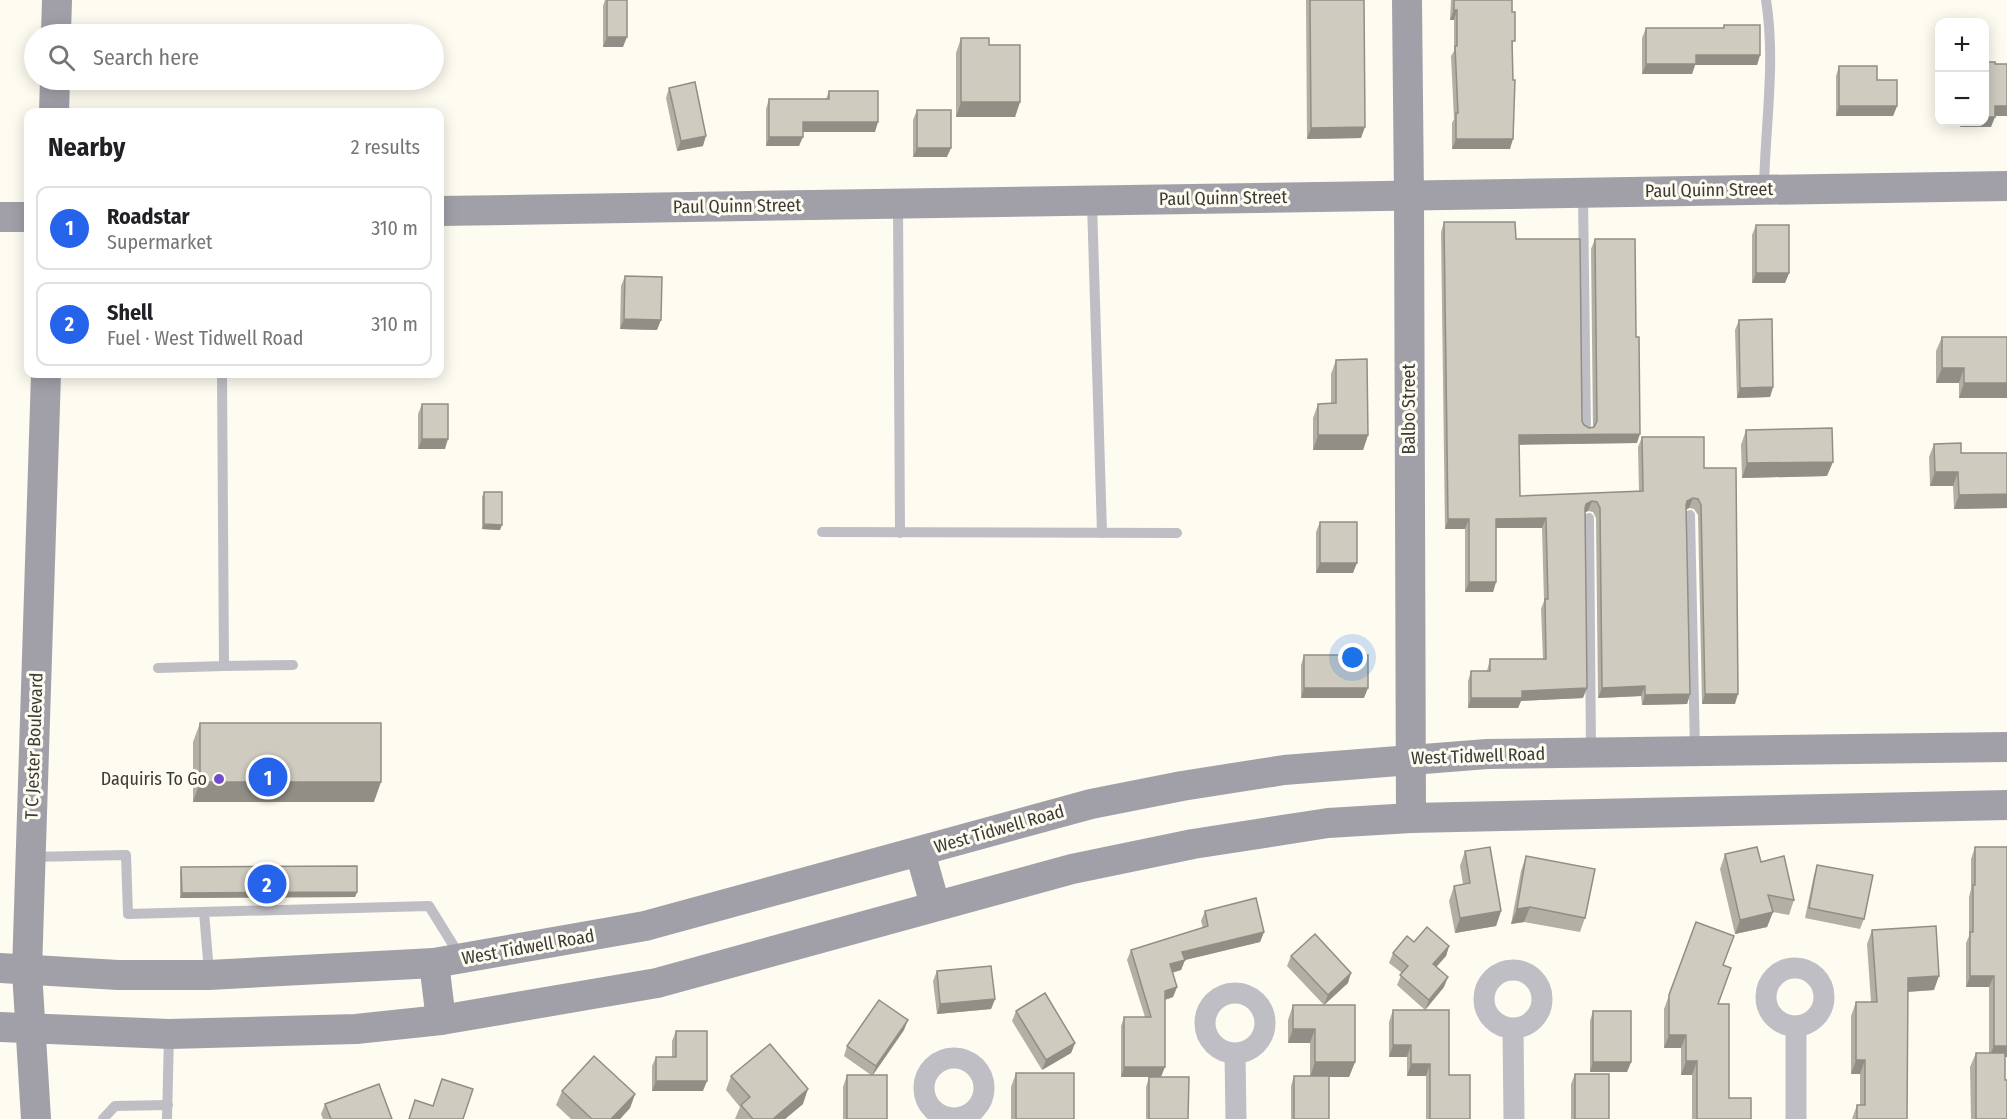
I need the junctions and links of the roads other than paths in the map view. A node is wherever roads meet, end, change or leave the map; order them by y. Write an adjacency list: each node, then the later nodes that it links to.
1 (57, 0): 4 (main road)
2 (1407, 0): 10 (main road, Balbo Street)
3 (1767, 0): 8 (lane)
4 (56, 24)
5 (55, 90): 6 (main road)
6 (54, 108)
7 (2007, 186): 8 (main road, Paul Quinn Street)
8 (1764, 190): 9 (main road, Paul Quinn Street)
9 (1583, 192): 10 (main road, Paul Quinn Street); 18 (lane)
10 (1409, 195): 11 (main road, Paul Quinn Street); 31 (main road, Balbo Street)
11 (1092, 200): 12 (main road, Paul Quinn Street); 23 (lane)
12 (898, 203): 13 (main road, Paul Quinn Street); 22 (lane)
13 (444, 211)
14 (0, 217): 15 (main road)
15 (24, 217)
16 (46, 378): 35 (main road, T C Jester Boulevard)
17 (222, 378): 26 (lane)
18 (1586, 431)
19 (1690, 515): 29 (lane)
20 (1589, 518): 30 (lane)
21 (822, 532): 22 (lane)
22 (900, 532): 23 (lane)
23 (1102, 533): 24 (lane)
24 (1177, 533)
25 (293, 665): 26 (lane)
26 (224, 666): 27 (lane)
27 (158, 668)
28 (2007, 747): 29 (main road, West Tidwell Road)
29 (1695, 751): 30 (main road, West Tidwell Road)
30 (1591, 753): 31 (main road, West Tidwell Road)
31 (1409, 759): 33 (main road, Balbo Street); 34 (main road, West Tidwell Road)
32 (2007, 805): 33 (main road)
33 (1411, 818): 36 (main road)
34 (920, 852): 36 (main road); 38 (main road, West Tidwell Road)
35 (31, 857): 37 (lane); 39 (main road, T C Jester Boulevard)
36 (935, 905): 41 (main road)
37 (204, 912): 38 (lane); 40 (lane)
38 (448, 961): 40 (main road, West Tidwell Road); 41 (main road)
39 (14, 969): 40 (main road, West Tidwell Road); 45 (main road, T C Jester Boulevard)
40 (209, 975)
41 (441, 1020): 46 (main road)
42 (1796, 1026): 54 (street)
43 (0, 1027): 45 (main road)
44 (1513, 1029): 53 (street)
45 (30, 1030): 46 (main road); 49 (main road, T C Jester Boulevard)
46 (169, 1034): 48 (lane)
47 (1235, 1054): 52 (street)
48 (168, 1105): 50 (lane); 51 (lane)
49 (36, 1119)
50 (103, 1119)
51 (167, 1119)
52 (1236, 1119)
53 (1514, 1119)
54 (1796, 1119)

